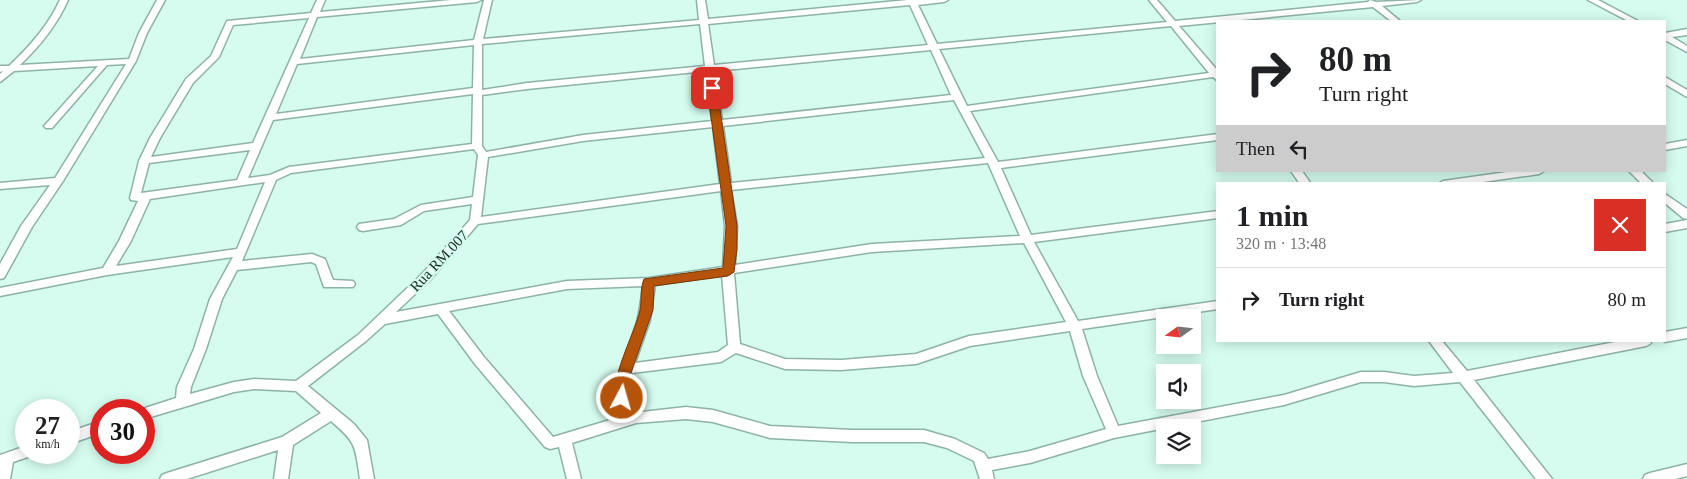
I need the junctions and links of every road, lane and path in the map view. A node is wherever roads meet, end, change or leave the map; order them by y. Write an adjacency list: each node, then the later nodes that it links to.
1 (64, 0): 27 (street)
2 (161, 0): 24 (street)
3 (321, 0): 13 (street)
4 (477, 0): 13 (street)
5 (488, 0): 21 (street, Rua RM.007)
6 (701, 0): 16 (street)
7 (944, 0): 11 (street)
8 (1153, 0): 17 (street)
9 (1417, 0): 12 (street)
10 (1592, 0): 15 (street)
11 (912, 1): 16 (street); 22 (street)
12 (1372, 2): 14 (street); 17 (street)
13 (313, 16): 25 (street); 46 (street)
14 (1395, 20)
15 (1631, 20)
16 (705, 23): 21 (street); 29 (street)
17 (1173, 24): 22 (street); 30 (street)
18 (1687, 32): 19 (street)
19 (1666, 36)
20 (1666, 37): 23 (street)
21 (478, 42): 25 (street); 34 (street, Rua RM.007)
22 (933, 48): 29 (street); 36 (street)
23 (1687, 49)
24 (132, 62): 26 (street); 52 (street)
25 (293, 62): 38 (street)
26 (103, 64): 27 (street); 40 (street)
27 (12, 68): 28 (street); 32 (street)
28 (0, 69)
29 (710, 69): 34 (street); 39 (street)
30 (1216, 74)
31 (1216, 75): 37 (street)
32 (0, 79)
33 (1666, 81): 35 (street)
34 (477, 91): 38 (street); 45 (street, Rua RM.007)
35 (1687, 94)
36 (957, 98): 37 (street); 39 (street)
37 (964, 109): 47 (street)
38 (269, 118): 43 (street)
39 (716, 124): 45 (street); 58 (street)
40 (49, 126)
41 (1216, 137): 47 (street)
42 (1687, 143): 44 (street)
43 (256, 146): 46 (street); 53 (street)
44 (1666, 147)
45 (480, 150): 51 (street); 61 (street, Rua RM.007)
46 (144, 161): 59 (street)
47 (993, 163): 58 (street); 68 (street)
48 (1297, 172): 54 (street)
49 (1532, 172): 55 (street)
50 (1635, 172): 56 (street)
51 (272, 178): 53 (street); 69 (street)
52 (58, 181): 57 (street); 73 (street)
53 (241, 182): 59 (street)
54 (1304, 182)
55 (1459, 182)
56 (1647, 182)
57 (0, 186)
58 (725, 187): 64 (street); 72 (street)
59 (146, 196): 71 (street)
60 (1666, 198): 63 (street)
61 (478, 200): 64 (street, Rua RM.007); 66 (street)
62 (1216, 214): 68 (street)
63 (1687, 216)
64 (475, 221): 79 (street, Rua RM.007)
65 (1687, 224): 67 (street)
66 (363, 227)
67 (1666, 228)
68 (1027, 239): 72 (street); 80 (street)
69 (241, 252): 70 (street); 71 (street)
70 (234, 266): 75 (street); 89 (street)
71 (107, 271): 76 (street)
72 (728, 272): 74 (street); 85 (street)
73 (0, 275)
74 (648, 282): 78 (street); 86 (street)
75 (349, 284)
76 (0, 292)
77 (1216, 305): 80 (street)
78 (441, 309): 79 (street); 94 (street)
79 (380, 320): 88 (street, Rua RM.007)
80 (1075, 327): 85 (street); 93 (street)
81 (1687, 333): 82 (street)
82 (1666, 338)
83 (1435, 342): 87 (street)
84 (1641, 342): 87 (street)
85 (734, 348): 86 (street)
86 (626, 369): 92 (street)
87 (1463, 378): 93 (street); 104 (street)
88 (299, 386): 89 (street); 91 (street)
89 (183, 400): 90 (street)
90 (155, 409)
91 (332, 414): 95 (street); 102 (street)
92 (627, 419): 94 (street); 98 (street)
93 (1114, 432): 98 (street)
94 (564, 440): 103 (street)
95 (286, 442): 100 (street); 101 (street)
96 (4, 459): 99 (street)
97 (1687, 470): 105 (street)
98 (985, 472)
99 (3, 479)
100 (167, 479)
101 (281, 479)
102 (367, 479)
103 (574, 479)
104 (1545, 479)
105 (1650, 479)

